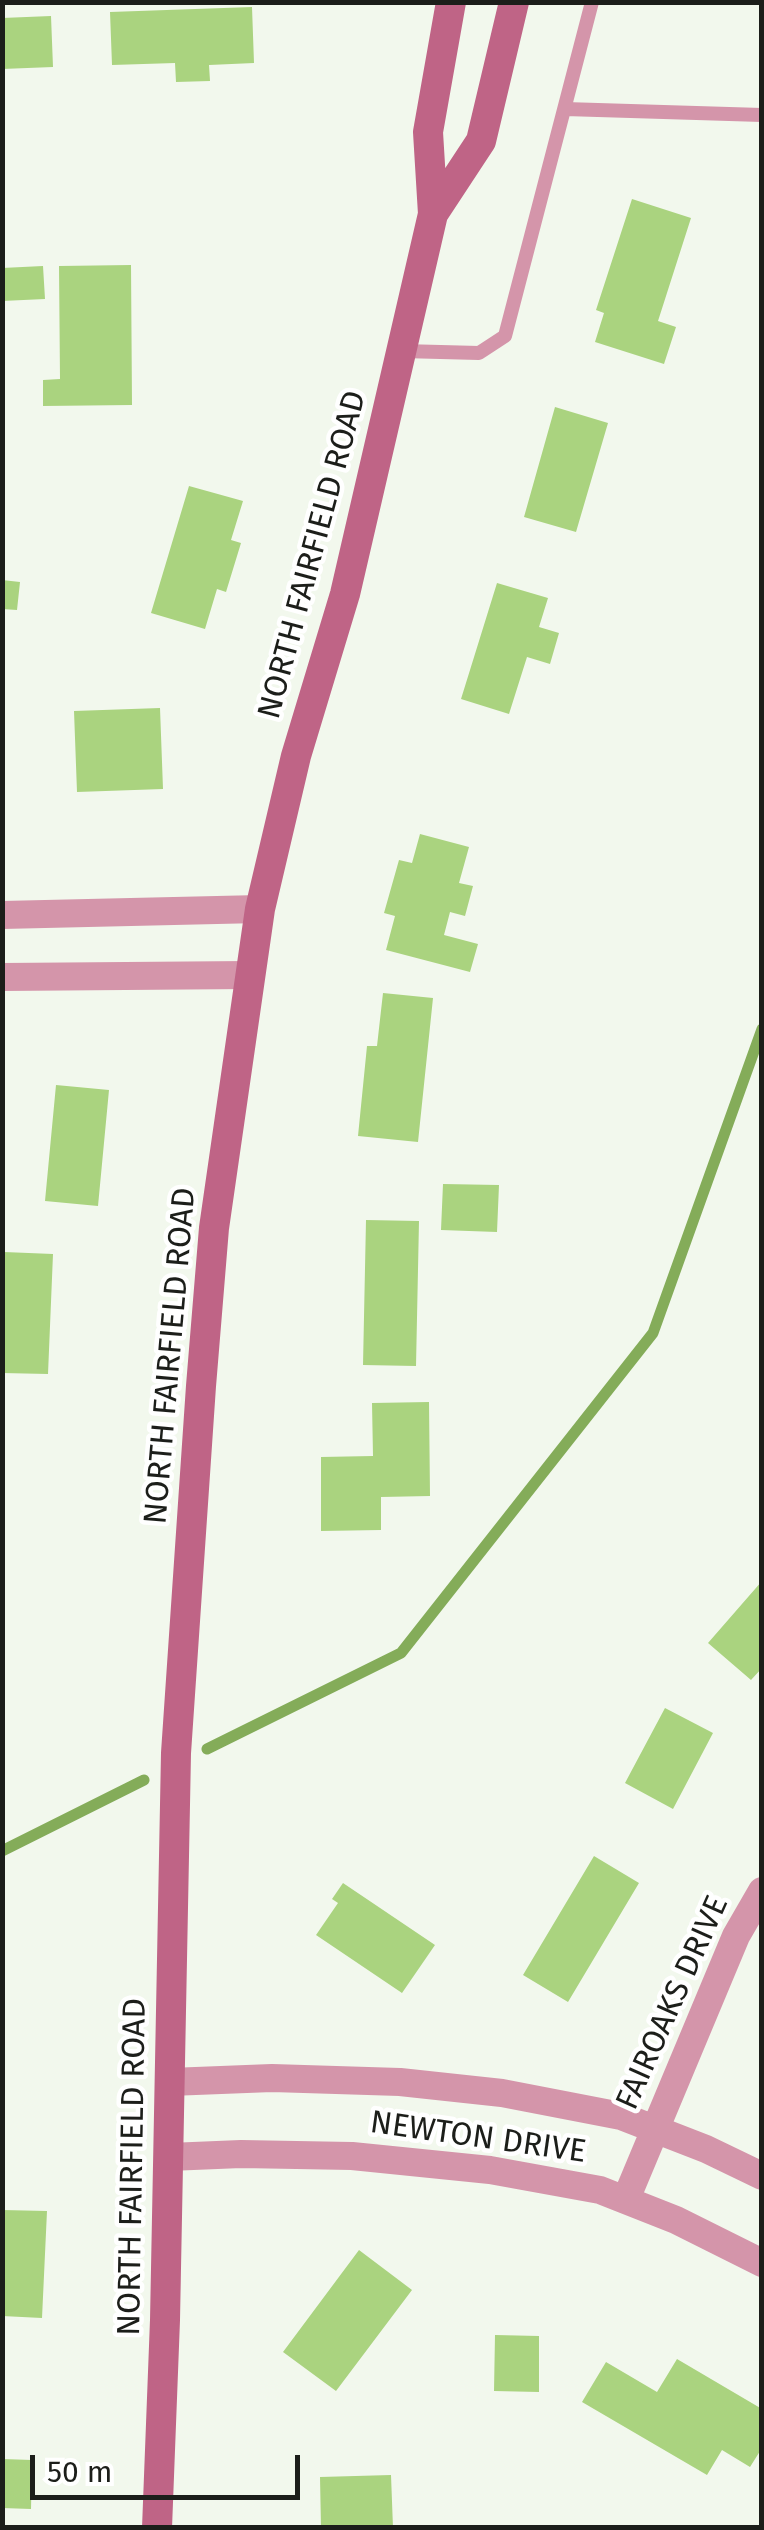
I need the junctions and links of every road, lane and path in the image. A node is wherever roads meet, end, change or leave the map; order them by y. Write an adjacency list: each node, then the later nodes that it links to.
1 (452, 2): 6 (main road, NORTH FAIRFIELD ROAD)
2 (514, 2): 6 (main road, NORTH FAIRFIELD ROAD)
3 (592, 2): 4 (lane)
4 (565, 109): 5 (lane); 7 (lane)
5 (762, 115)
6 (433, 214): 7 (main road, NORTH FAIRFIELD ROAD)
7 (401, 351): 8 (main road, NORTH FAIRFIELD ROAD)
8 (260, 908): 9 (street); 10 (main road, NORTH FAIRFIELD ROAD)
9 (2, 915)
10 (249, 974): 11 (street); 13 (main road, NORTH FAIRFIELD ROAD)
11 (2, 978)
12 (762, 1891): 14 (street, FAIROAKS DRIVE)
13 (170, 2082): 14 (street, NEWTON DRIVE); 15 (main road, NORTH FAIRFIELD ROAD)
14 (656, 2128): 16 (street, NEWTON DRIVE); 17 (street, FAIROAKS DRIVE)
15 (168, 2157): 17 (street, NEWTON DRIVE); 19 (main road, NORTH FAIRFIELD ROAD)
16 (762, 2176)
17 (626, 2199): 18 (street, NEWTON DRIVE)
18 (762, 2263)
19 (158, 2528)

